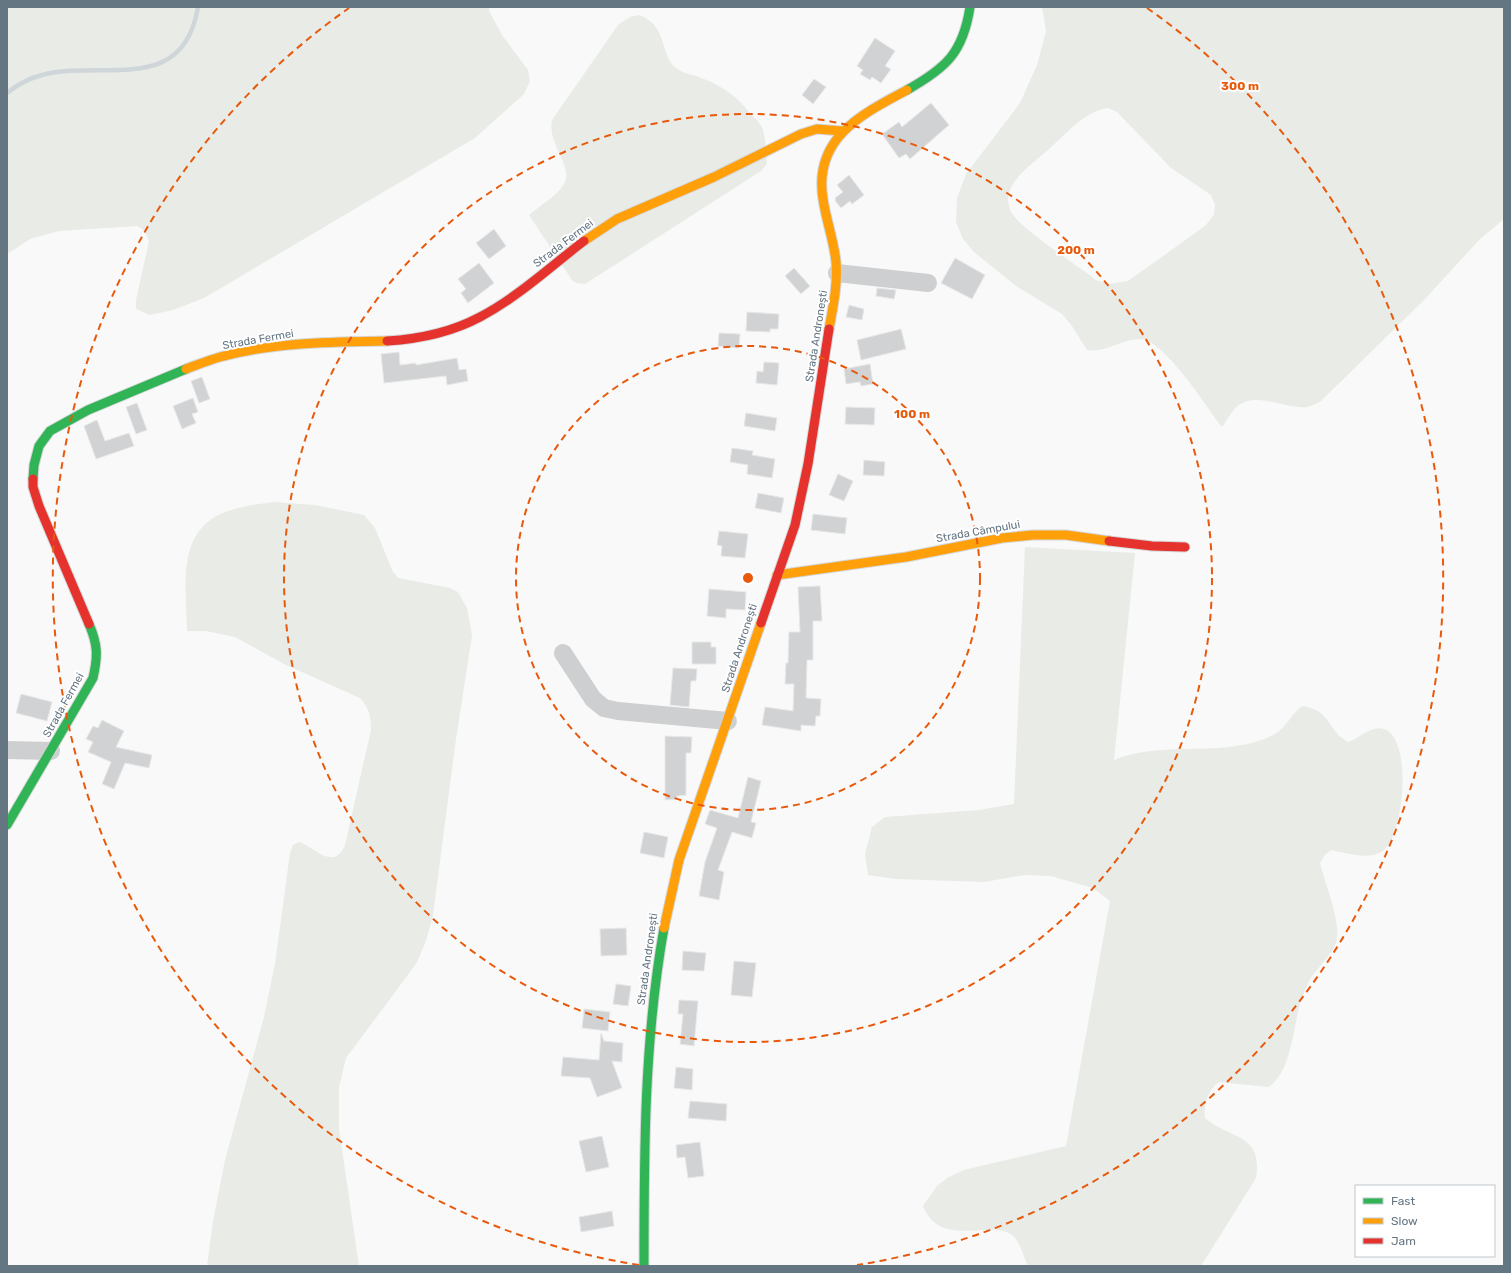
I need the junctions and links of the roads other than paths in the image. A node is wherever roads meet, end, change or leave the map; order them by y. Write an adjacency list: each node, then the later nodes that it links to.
1 (970, 7): 2 (street, Strada Andronești)
2 (841, 131): 3 (street, Strada Andronești); 10 (street, Strada Fermei)
3 (837, 273): 4 (street); 6 (street, Strada Andronești)
4 (928, 283)
5 (1185, 547): 6 (street, Strada Câmpului)
6 (777, 575): 8 (street, Strada Andronești)
7 (563, 653): 8 (street)
8 (728, 721): 12 (street, Strada Andronești)
9 (7, 750): 10 (street)
10 (51, 751): 11 (street, Strada Fermei)
11 (7, 825)
12 (644, 1266)

